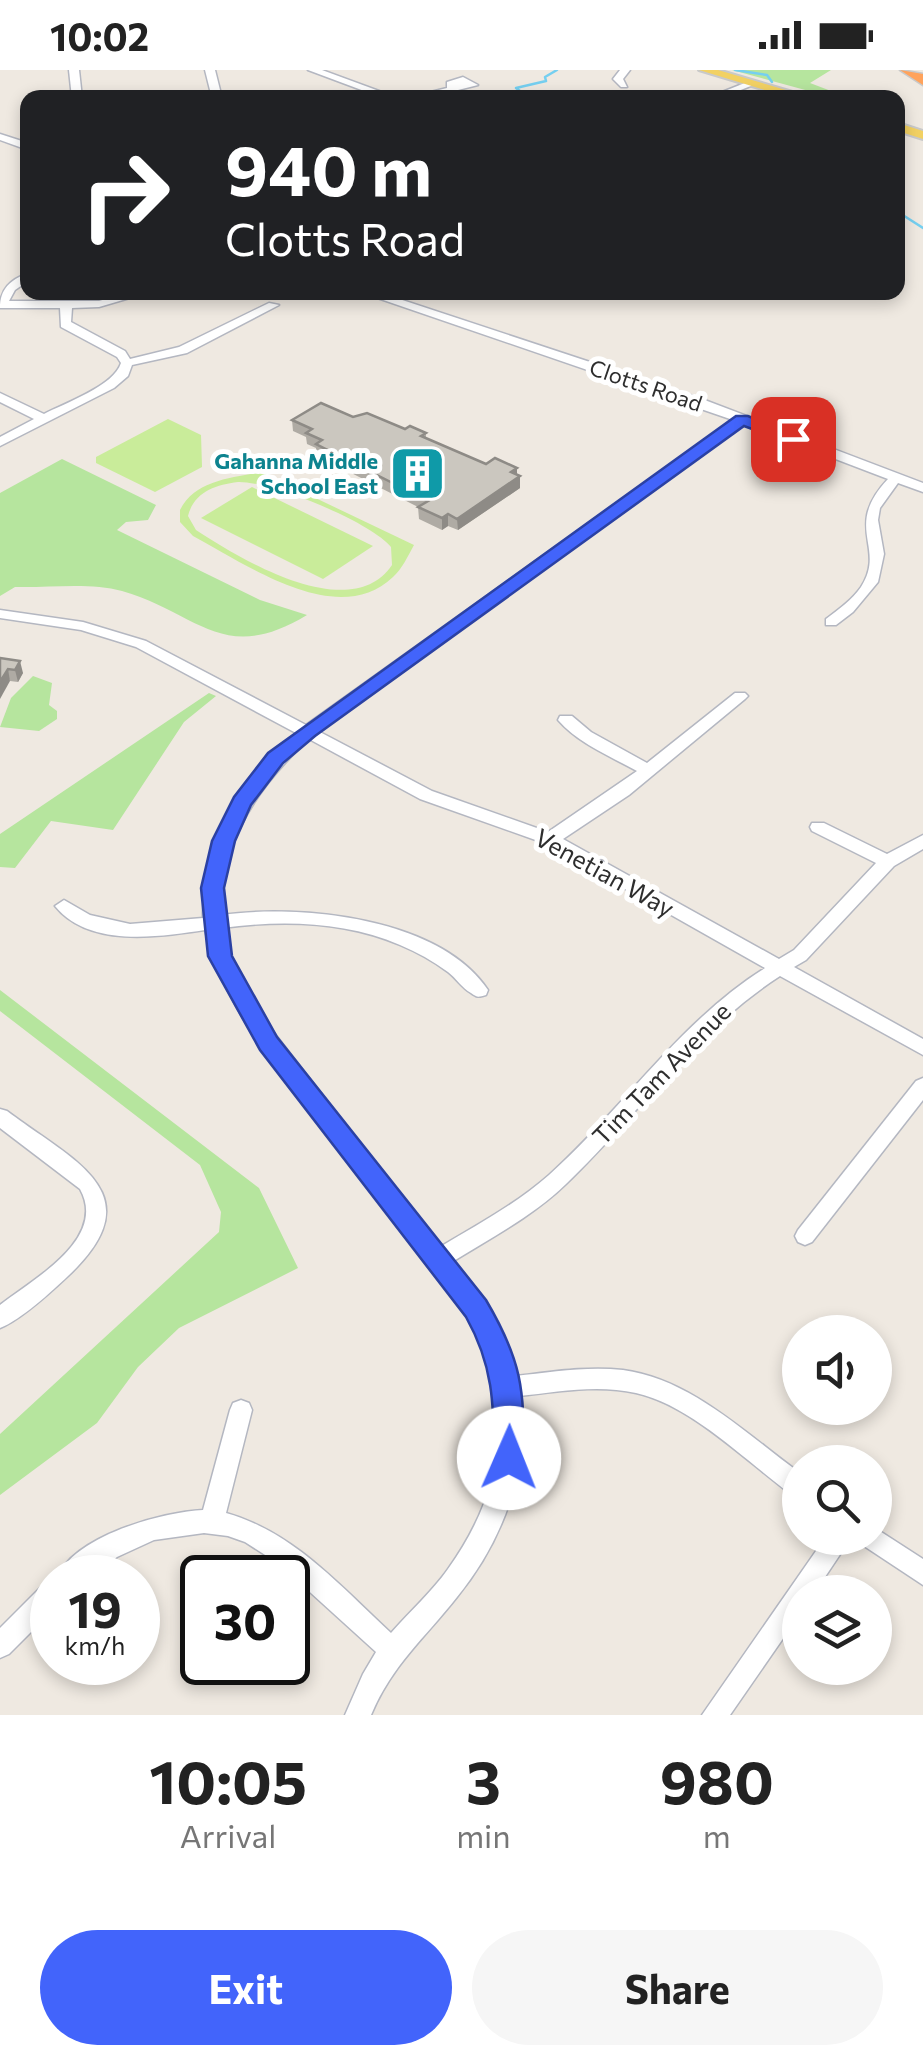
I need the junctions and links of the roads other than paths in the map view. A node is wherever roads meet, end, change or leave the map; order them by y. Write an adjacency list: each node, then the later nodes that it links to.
1 (64, 70): 2 (street)
2 (74, 70)
3 (313, 70): 9 (street)
4 (626, 70): 7 (street)
5 (705, 70): 6 (main road)
6 (753, 84): 11 (street); 12 (main road)
7 (624, 86)
8 (452, 88): 10 (street)
9 (371, 90)
10 (444, 90)
11 (742, 90)
12 (777, 90)
13 (20, 281): 17 (street)
14 (115, 300): 16 (street)
15 (389, 300): 22 (street, Clotts Road)
16 (66, 304): 17 (street); 19 (street)
17 (1, 305)
18 (273, 305): 19 (street)
19 (127, 362): 21 (street)
20 (0, 397): 21 (street)
21 (44, 419): 23 (street)
22 (742, 419): 24 (street, Clotts Road); 30 (street)
23 (0, 442)
24 (896, 479): 25 (street, Clotts Road); 27 (street)
25 (923, 488)
26 (0, 614): 30 (street, Venetian Way)
27 (831, 622)
28 (740, 696): 31 (street)
29 (566, 720): 31 (street)
30 (307, 732): 33 (street, Venetian Way); 37 (street)
31 (647, 770): 33 (street)
32 (818, 827): 35 (street)
33 (550, 839): 38 (street, Venetian Way)
34 (923, 841): 35 (street, Tim Tam Avenue)
35 (888, 862): 38 (street, Tim Tam Avenue)
36 (64, 906): 37 (street)
37 (215, 922): 39 (street); 44 (street)
38 (782, 968): 40 (street, Venetian Way); 44 (street, Tim Tam Avenue)
39 (479, 990)
40 (923, 1048)
41 (923, 1086): 43 (street)
42 (0, 1116): 45 (street)
43 (805, 1236)
44 (437, 1260): 46 (street)
45 (0, 1318)
46 (509, 1387): 48 (street); 56 (street)
47 (241, 1410): 49 (street)
48 (782, 1474)
49 (212, 1521): 51 (street); 56 (street)
50 (892, 1552): 52 (street)
51 (98, 1555)
52 (923, 1573)
53 (30, 1616): 55 (street)
54 (782, 1619): 58 (street)
55 (0, 1645)
56 (393, 1651): 57 (street)
57 (358, 1715)
58 (715, 1715)

